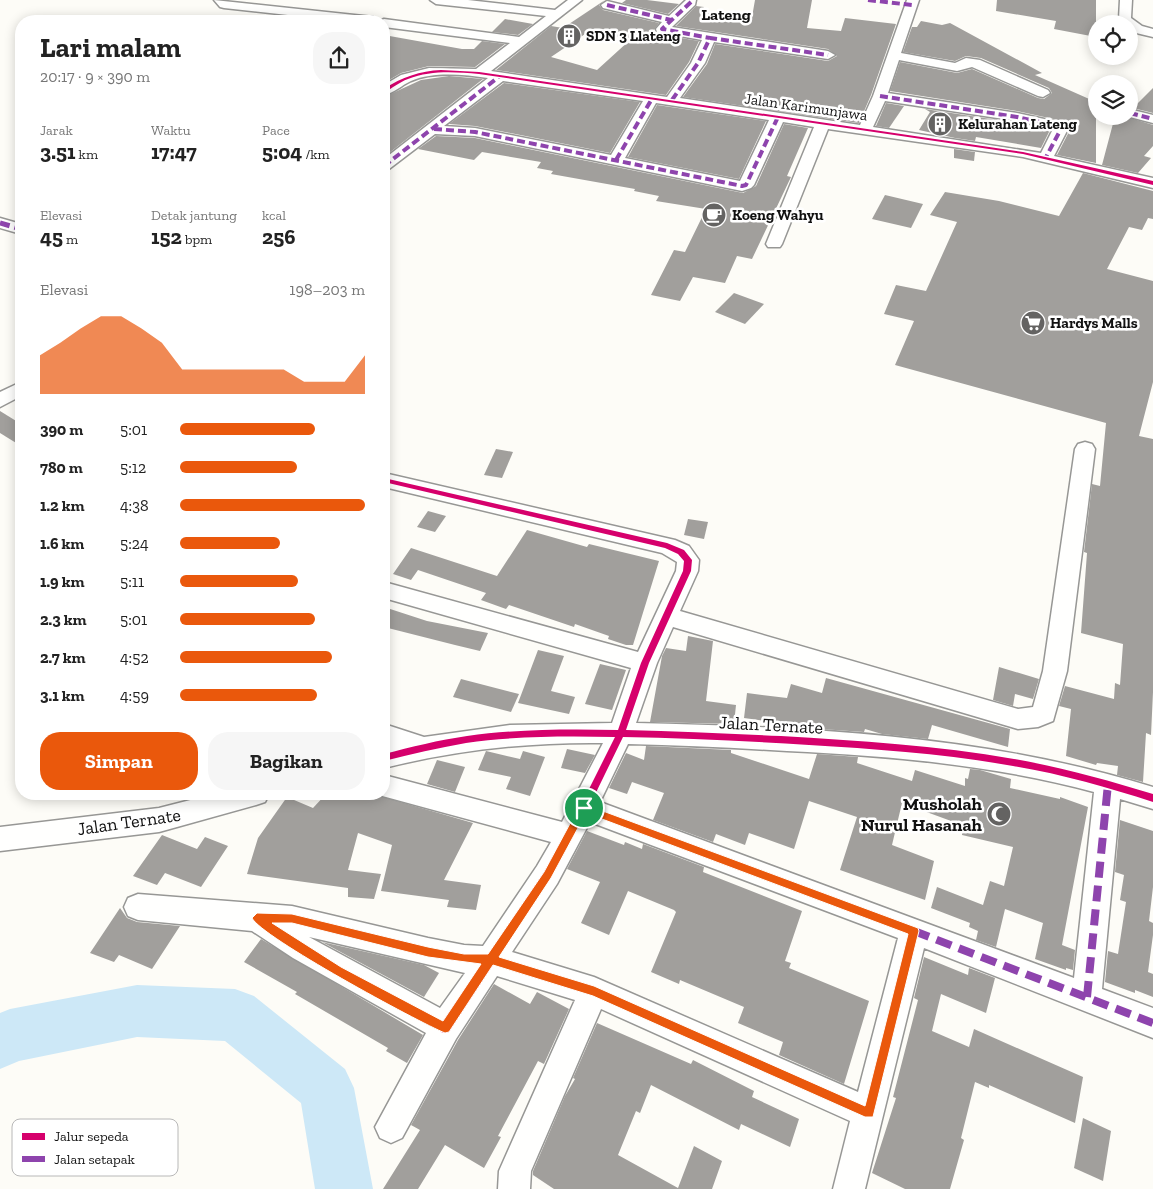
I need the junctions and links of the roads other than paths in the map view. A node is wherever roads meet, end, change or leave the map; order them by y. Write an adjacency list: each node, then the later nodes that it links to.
1 (220, 0): 10 (street)
2 (436, 0): 9 (street)
3 (478, 0): 9 (street)
4 (576, 0): 9 (street)
5 (914, 0): 17 (street)
6 (1126, 0): 13 (street)
7 (691, 2): 11 (street)
8 (608, 5): 11 (street)
9 (561, 12): 15 (street)
10 (320, 15)
11 (671, 20): 14 (street)
12 (390, 23): 15 (street)
13 (1153, 33)
14 (710, 38): 16 (street); 24 (street)
15 (522, 41): 18 (street)
16 (828, 54)
17 (893, 55): 21 (street); 22 (street)
18 (479, 73): 19 (street, Jalan Karimunjawa); 20 (street, Jalan Karimunjawa)
19 (500, 76): 23 (street, Jalan Karimunjawa); 29 (street)
20 (390, 87)
21 (1043, 93)
22 (880, 96): 30 (street); 31 (street)
23 (653, 97): 24 (street, Jalan Karimunjawa); 32 (street)
24 (672, 100): 26 (street, Jalan Karimunjawa)
25 (1138, 115): 27 (street)
26 (778, 117): 28 (street, Jalan Karimunjawa); 32 (street)
27 (1153, 119)
28 (823, 123): 30 (street, Jalan Karimunjawa); 37 (street)
29 (434, 129): 32 (street); 33 (street)
30 (865, 129): 31 (street, Jalan Karimunjawa)
31 (1046, 157): 34 (street, Jalan Karimunjawa)
32 (616, 160)
33 (390, 162)
34 (1153, 183)
35 (0, 223): 36 (street)
36 (15, 227)
37 (774, 244)
38 (15, 391): 39 (street)
39 (0, 400)
40 (1085, 450): 43 (street)
41 (390, 481): 43 (street)
42 (390, 592): 44 (street)
43 (666, 616): 44 (street)
44 (645, 663): 45 (street)
45 (621, 732): 47 (street, Jalan Ternate); 49 (street, Jalan Ternate); 53 (street)
46 (390, 736): 47 (street)
47 (420, 746): 48 (street, Jalan Ternate)
48 (390, 755)
49 (1108, 784): 51 (street, Jalan Ternate); 61 (street)
50 (390, 788): 54 (street)
51 (1153, 798)
52 (234, 800): 55 (street, Jalan Ternate)
53 (584, 808): 54 (street); 58 (street)
54 (567, 835): 59 (street)
55 (0, 839)
56 (138, 907): 57 (street)
57 (257, 918): 59 (street); 63 (street)
58 (914, 931): 61 (street); 64 (street)
59 (491, 960): 60 (street); 63 (street)
60 (594, 991): 64 (street); 66 (street)
61 (1087, 997): 62 (street)
62 (1153, 1023)
63 (445, 1028): 65 (street)
64 (869, 1113): 67 (street)
65 (391, 1127)
66 (514, 1189)
67 (849, 1189)

